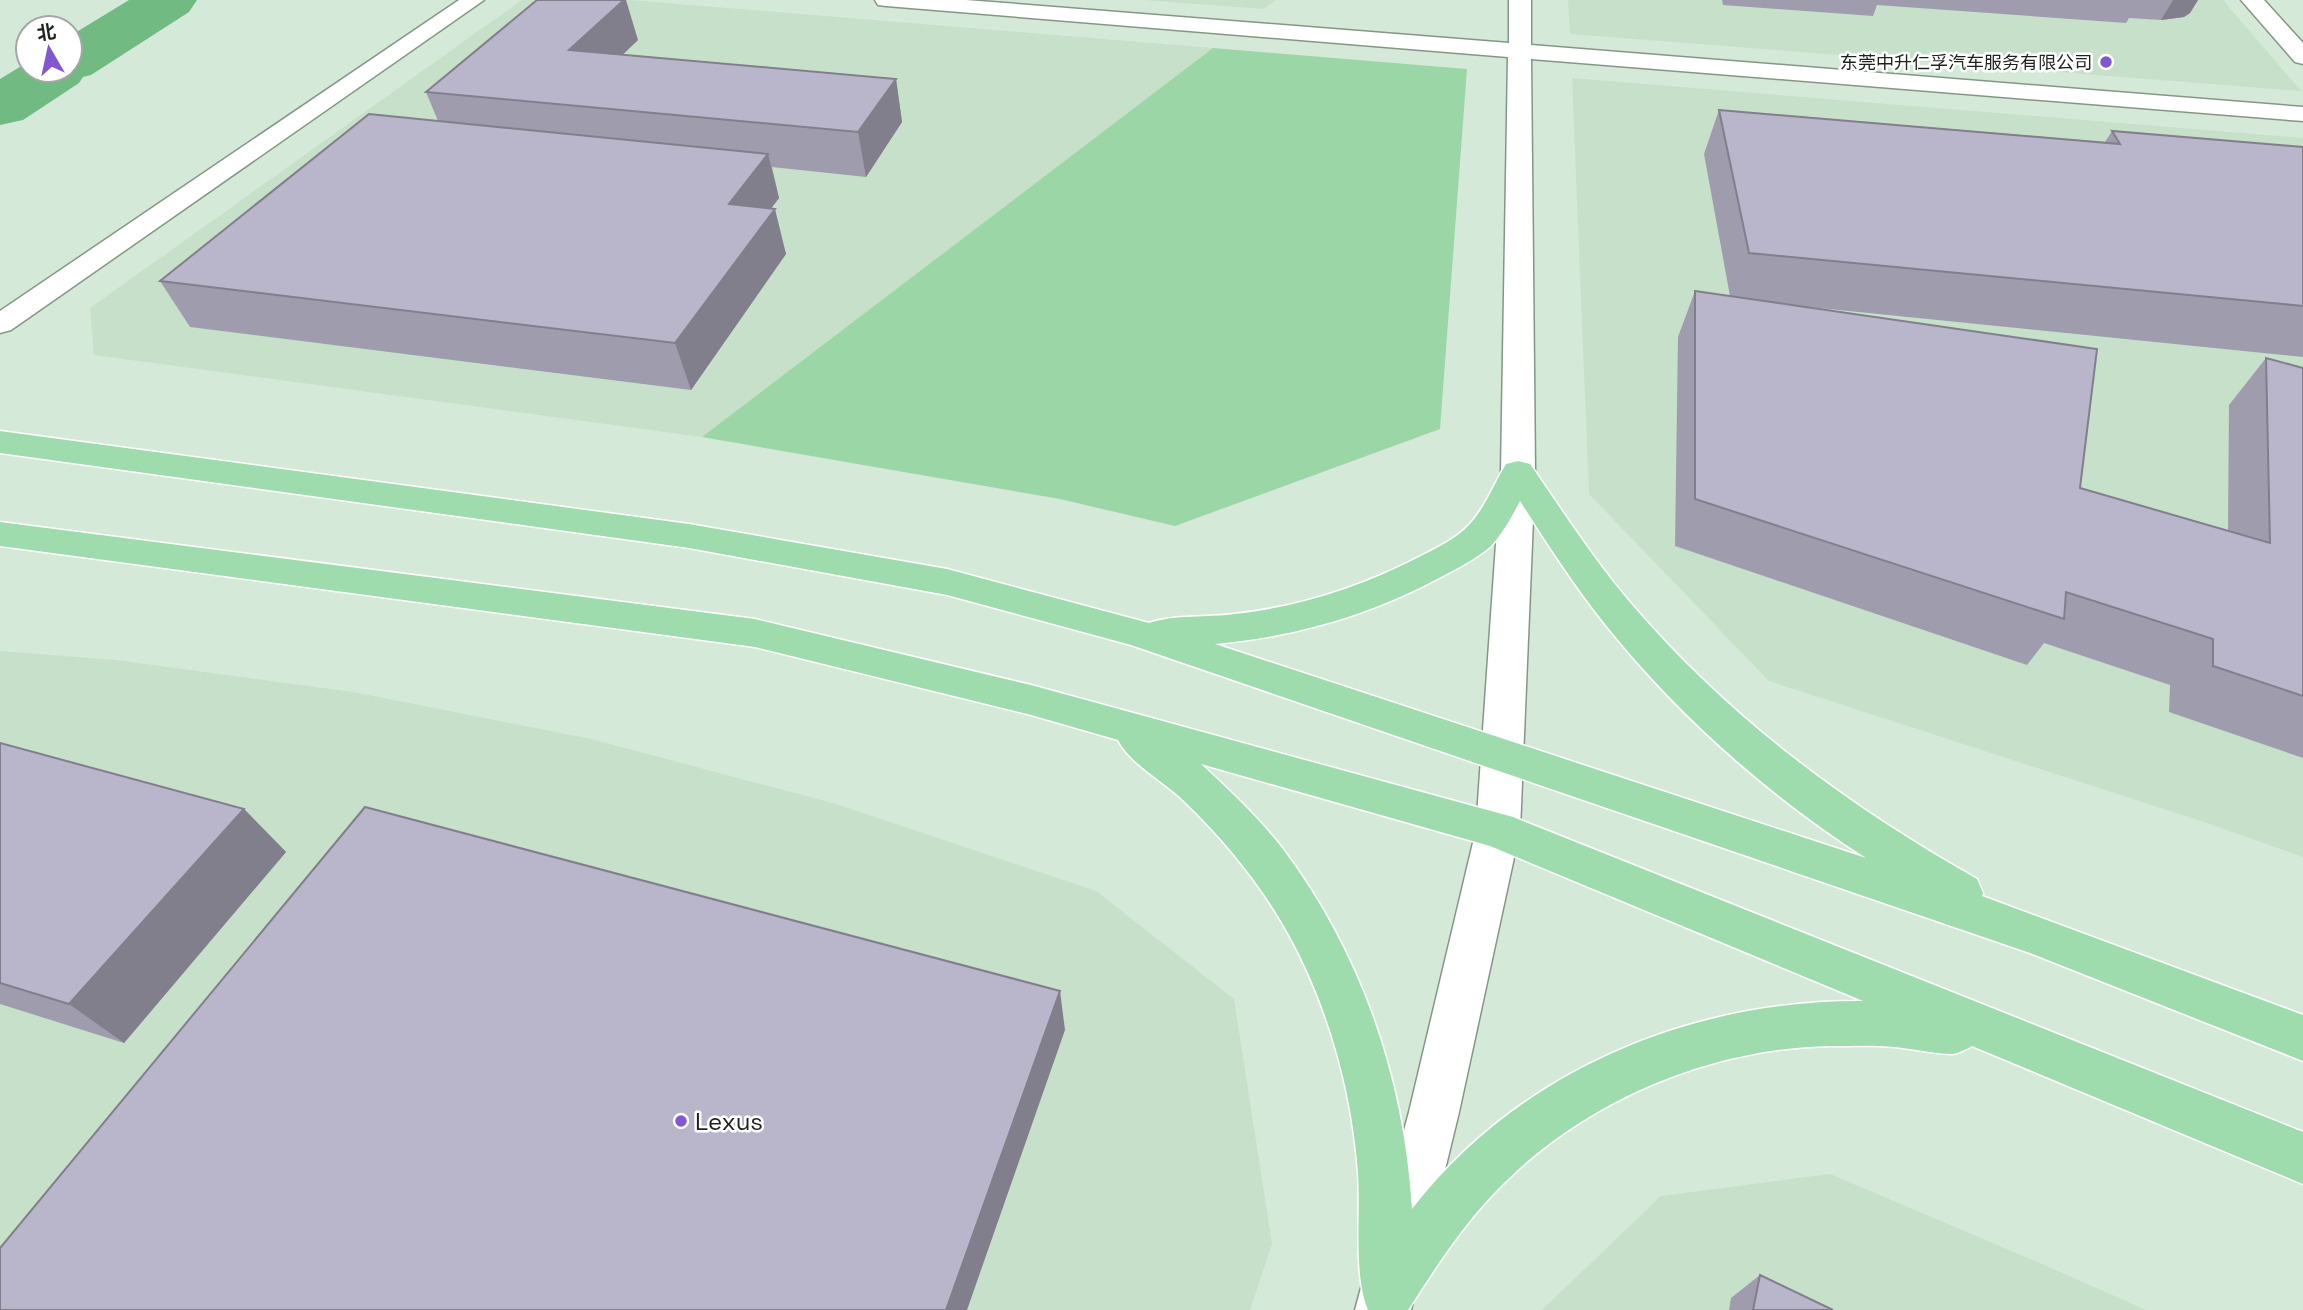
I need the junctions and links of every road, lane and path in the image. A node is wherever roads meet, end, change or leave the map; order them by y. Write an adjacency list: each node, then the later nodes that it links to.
1 (473, 0): 8 (street)
2 (886, 0): 5 (street)
3 (1520, 0): 5 (street)
4 (2252, 0): 6 (street)
5 (1520, 51): 7 (street); 10 (street)
6 (2303, 57)
7 (2303, 114)
8 (0, 324)
9 (0, 442): 12 (main road)
10 (1518, 472): 12 (main road); 14 (street); 16 (main road)
11 (0, 534): 13 (main road)
12 (1138, 633): 14 (main road)
13 (1117, 725): 15 (main road); 20 (main road)
14 (1502, 755): 15 (street); 16 (main road)
15 (1498, 830): 18 (main road); 20 (street)
16 (2037, 935): 17 (main road)
17 (2303, 1038)
18 (2011, 1041): 19 (main road); 20 (main road)
19 (2303, 1158)
20 (1385, 1301)

